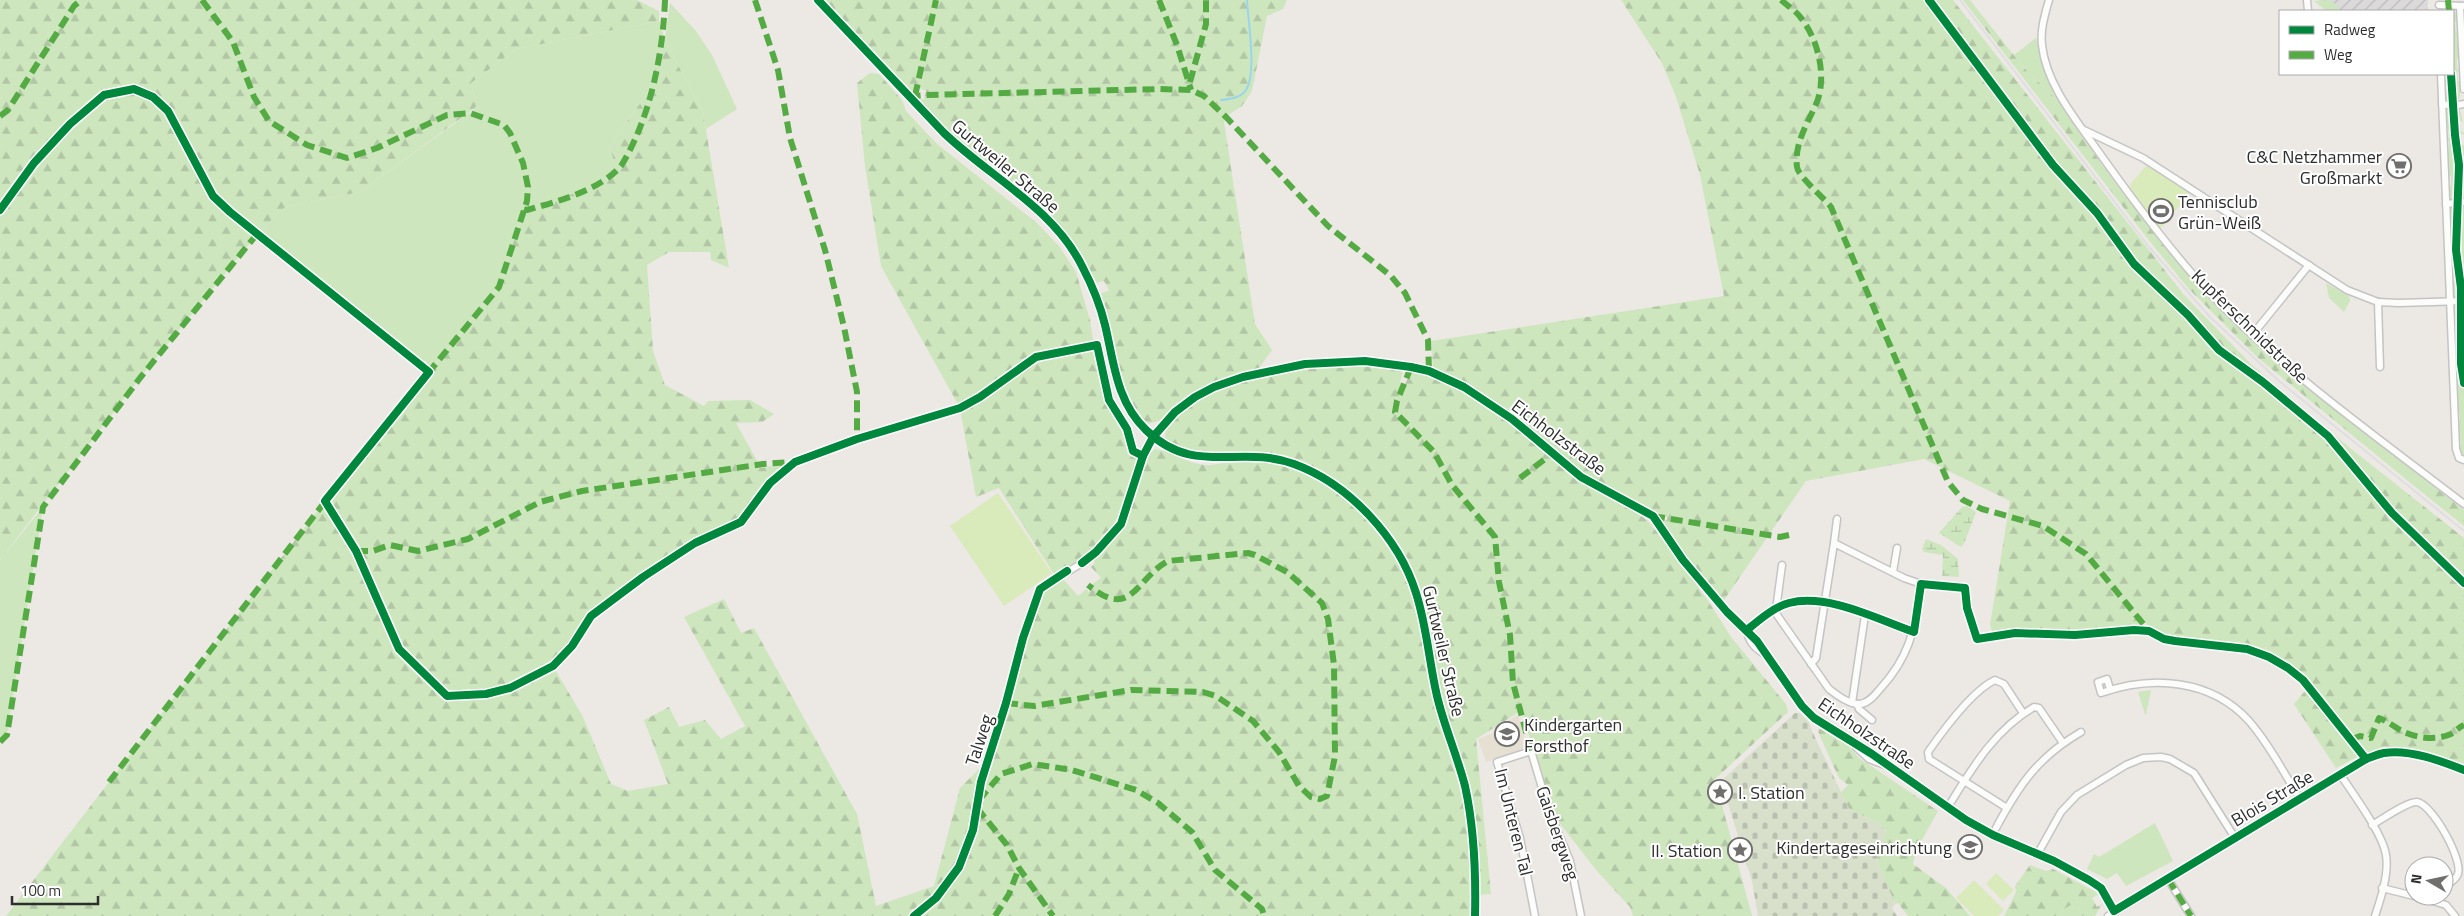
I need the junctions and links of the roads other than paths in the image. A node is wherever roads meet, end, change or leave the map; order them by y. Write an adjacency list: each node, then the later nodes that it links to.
1 (818, 0): 18 (main road, Gurtweiler Straße)
2 (2049, 0): 9 (street, Kupferschmidstraße)
3 (2439, 5): 4 (street)
4 (2462, 6): 6 (street)
5 (2441, 75): 7 (street)
6 (2464, 89)
7 (2442, 104): 8 (street); 11 (street)
8 (2464, 104)
9 (2083, 129): 12 (street); 16 (street, Kupferschmidstraße)
10 (2464, 202): 11 (street)
11 (2446, 204): 13 (street)
12 (2308, 265): 15 (street); 16 (street)
13 (2450, 301): 14 (street); 15 (street); 19 (street)
14 (2464, 301)
15 (2378, 302): 17 (street)
16 (2253, 334): 20 (street, Kupferschmidstraße)
17 (2380, 367)
18 (1153, 437): 31 (street, Eichholzstraße); 57 (street, Talweg); 58 (main road, Gurtweiler Straße)
19 (2461, 459)
20 (2464, 504)
21 (1837, 519): 22 (street)
22 (1834, 543): 25 (street); 28 (street)
23 (1897, 548): 25 (street)
24 (1782, 565): 29 (street)
25 (1893, 572): 26 (street)
26 (1921, 584): 27 (street); 32 (street)
27 (1945, 587)
28 (1825, 601): 29 (street); 30 (street); 33 (street)
29 (1776, 610): 31 (street); 33 (street)
30 (1865, 615): 32 (street); 35 (street)
31 (1747, 630): 45 (street, Eichholzstraße)
32 (1914, 632): 35 (street)
33 (1811, 664): 35 (street)
34 (2110, 689): 44 (street)
35 (1855, 704): 37 (street)
36 (2024, 713): 39 (street); 43 (street); 43 (street)
37 (1872, 720)
38 (2081, 732): 39 (street)
39 (2063, 743): 46 (street)
40 (1531, 751): 59 (street, Im Unteren Tal); 60 (street, Gaisbergweg)
41 (2464, 770): 42 (street, Blois Straße)
42 (2340, 774): 44 (street, Blois Straße); 47 (street)
43 (1964, 782): 45 (street); 46 (street)
44 (2300, 798): 49 (street, Blois Straße)
45 (1948, 807): 50 (street, Eichholzstraße)
46 (2007, 808): 48 (street)
47 (2372, 825): 51 (street); 53 (street)
48 (1996, 828)
49 (2235, 838): 50 (street); 52 (street, Blois Straße)
50 (2037, 855): 56 (street, Eichholzstraße)
51 (2461, 875)
52 (2168, 879): 56 (street, Blois Straße); 62 (street)
53 (2382, 888): 54 (street); 63 (street)
54 (2404, 893)
55 (2447, 906): 64 (street)
56 (2114, 911): 61 (street, Blois Straße)
57 (914, 916)
58 (1475, 916)
59 (1535, 916)
60 (1581, 916)
61 (2108, 916)
62 (2191, 916)
63 (2375, 916)
64 (2455, 916)

